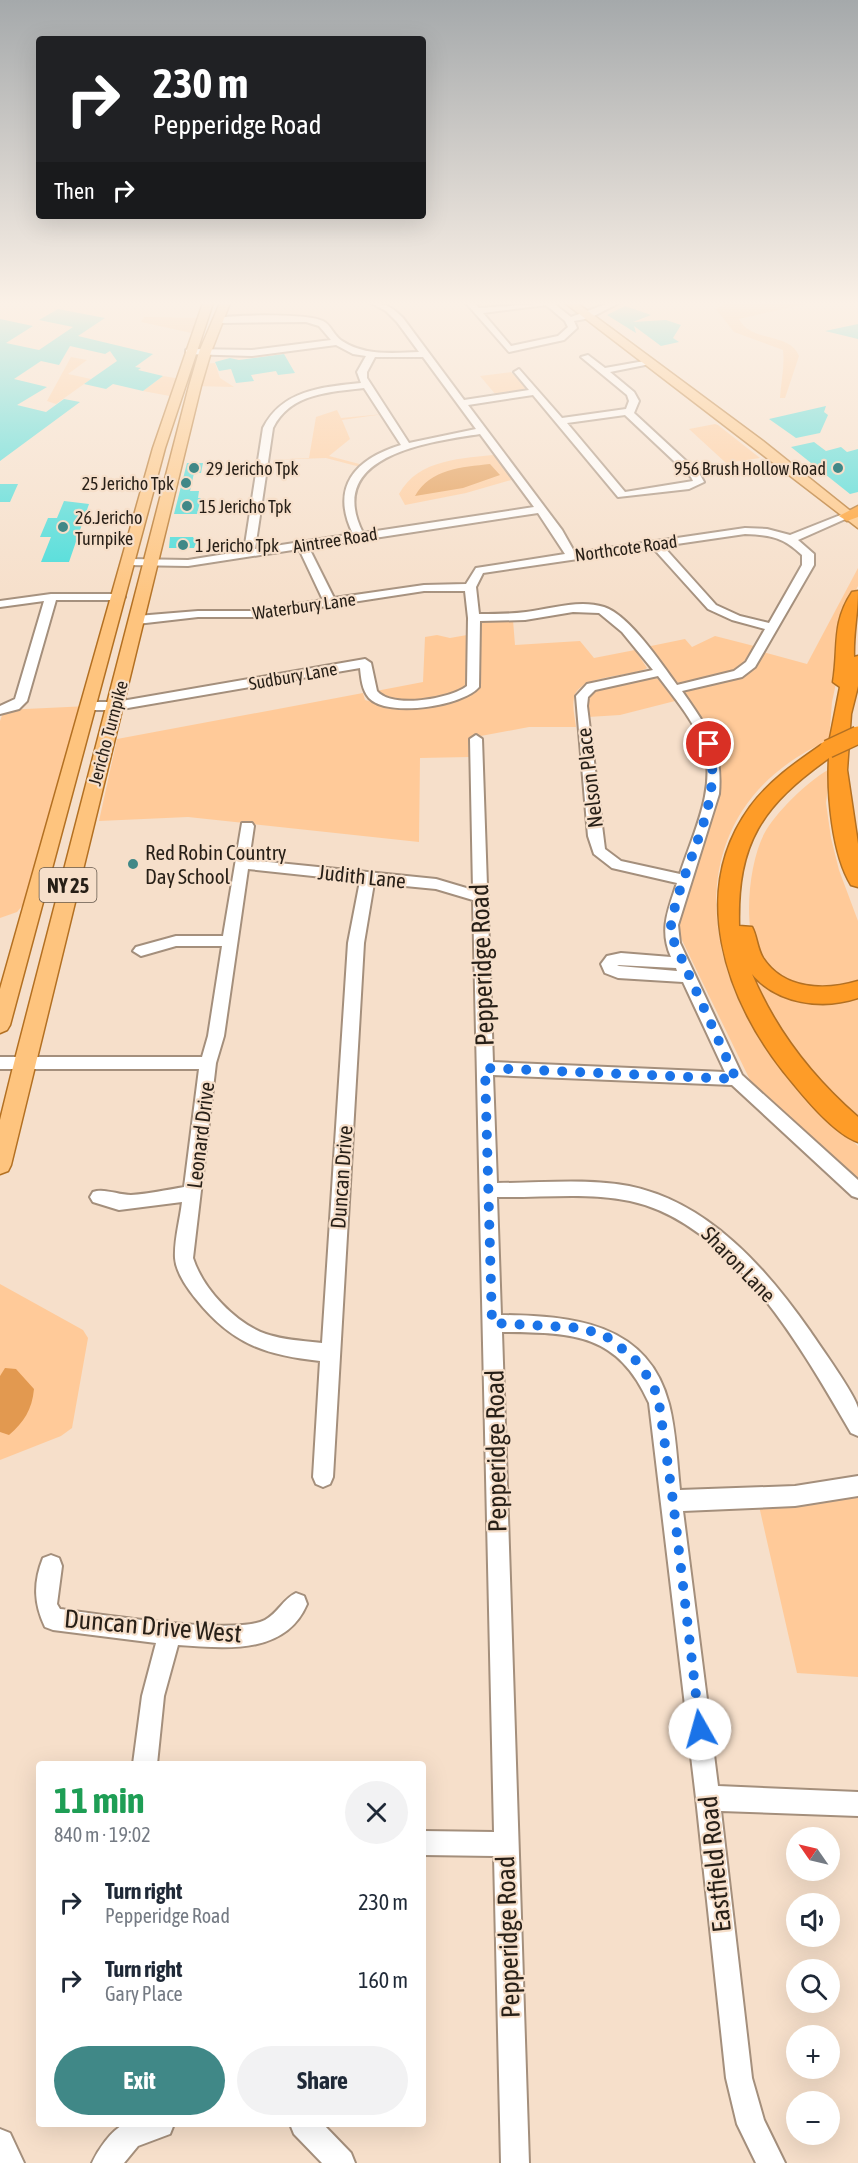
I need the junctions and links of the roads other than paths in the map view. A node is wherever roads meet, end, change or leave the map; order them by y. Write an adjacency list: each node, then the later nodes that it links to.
1 (173, 404): 21 (main road, Jericho Turnpike / NY 25)
2 (192, 404): 22 (main road, Jericho Turnpike / NY 25)
3 (286, 404): 19 (street)
4 (379, 404): 12 (street)
5 (462, 404): 11 (street)
6 (545, 404): 10 (street)
7 (633, 404): 9 (street)
8 (704, 404): 14 (main road)
9 (629, 411): 10 (street); 10 (street)
10 (559, 421)
11 (483, 431): 12 (street); 13 (street)
12 (406, 445): 15 (street)
13 (541, 509): 15 (street, Aintree Road); 20 (street)
14 (854, 517): 16 (street)
15 (360, 537): 18 (street, Aintree Road)
16 (791, 539): 17 (street, Northcote Road); 31 (street)
17 (656, 545): 20 (street, Northcote Road); 31 (street)
18 (303, 546): 19 (street, Aintree Road); 27 (street)
19 (249, 554): 22 (street, Aintree Road)
20 (571, 556): 23 (street, Northcote Road)
21 (128, 562): 22 (street, Aintree Road); 26 (main road, Jericho Turnpike / NY 25)
22 (152, 562): 30 (main road, Jericho Turnpike / NY 25)
23 (470, 587): 27 (street, Waterbury Lane); 29 (street)
24 (858, 596): 37 (highway)
25 (51, 597): 26 (street); 28 (street); 38 (street)
26 (119, 597): 35 (main road, Jericho Turnpike / NY 25)
27 (330, 603): 30 (street, Waterbury Lane)
28 (0, 604)
29 (474, 618): 33 (street); 36 (street, Sudbury Lane)
30 (137, 620): 36 (main road, Jericho Turnpike / NY 25)
31 (772, 627): 34 (street)
32 (858, 661): 37 (highway)
33 (659, 672): 34 (street); 47 (street, Nelson Place)
34 (674, 689): 47 (street)
35 (89, 706): 36 (street, Sudbury Lane); 53 (main road, Jericho Turnpike / NY 25)
36 (116, 706): 56 (main road, Jericho Turnpike / NY 25)
37 (850, 707): 43 (highway); 48 (highway)
38 (0, 710)
39 (858, 735): 42 (highway, bridge)
40 (476, 739): 49 (street, Pepperidge Road)
41 (858, 745): 42 (highway)
42 (828, 754): 52 (highway); 59 (highway)
43 (858, 809)
44 (247, 826): 45 (street, Leonard Drive)
45 (242, 864): 46 (street, Judith Lane); 50 (street, Leonard Drive)
46 (368, 878): 49 (street, Judith Lane); 66 (street, Duncan Drive)
47 (684, 880): 58 (street)
48 (858, 880)
49 (480, 897): 57 (street, Pepperidge Road)
50 (229, 941): 51 (street); 55 (street, Leonard Drive)
51 (141, 951)
52 (858, 988)
53 (0, 1024)
54 (0, 1063): 56 (street)
55 (208, 1063): 56 (street); 63 (street, Leonard Drive)
56 (24, 1064): 60 (main road, Jericho Turnpike / NY 25)
57 (485, 1068): 58 (street); 61 (street, Pepperidge Road)
58 (736, 1079): 62 (street)
59 (858, 1132)
60 (0, 1165)
61 (489, 1191): 65 (street, Pepperidge Road); 67 (street, Sharon Lane)
62 (858, 1191)
63 (193, 1192): 64 (street); 66 (street, Leonard Drive)
64 (99, 1197)
65 (492, 1323): 70 (street, Eastfield Road); 78 (street, Pepperidge Road)
66 (330, 1353): 68 (street, Duncan Drive)
67 (858, 1426)
68 (323, 1477)
69 (858, 1486): 70 (street)
70 (673, 1501): 75 (street, Eastfield Road)
71 (51, 1566): 73 (street, Duncan Drive West)
72 (296, 1604): 73 (street, Duncan Drive West)
73 (170, 1632): 74 (street)
74 (145, 1761)
75 (708, 1798): 76 (street); 87 (street, Eastfield Road)
76 (858, 1804)
77 (426, 1843): 78 (street)
78 (506, 1844): 86 (street, Pepperidge Road)
79 (144, 2127): 81 (street)
80 (307, 2127): 85 (street)
81 (127, 2130): 84 (street)
82 (0, 2143): 83 (street)
83 (10, 2163)
84 (106, 2163)
85 (341, 2163)
86 (515, 2163)
87 (771, 2163)

